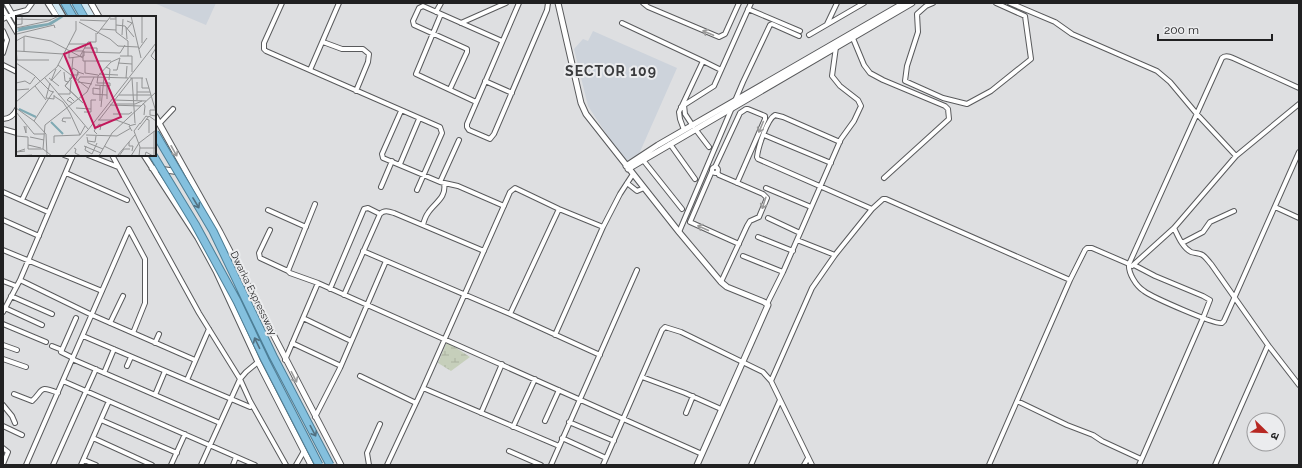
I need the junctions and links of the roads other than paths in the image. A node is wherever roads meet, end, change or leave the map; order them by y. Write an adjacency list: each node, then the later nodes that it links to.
1 (32, 3): 29 (street)
2 (48, 3): 31 (street)
3 (55, 3): 32 (main road)
4 (65, 3): 33 (highway)
5 (76, 3): 34 (highway)
6 (84, 3): 35 (main road)
7 (91, 3): 36 (street)
8 (282, 3): 53 (street)
9 (339, 3): 48 (street)
10 (441, 3): 28 (street)
11 (506, 3): 39 (street)
12 (518, 3): 47 (street)
13 (548, 3): 60 (street)
14 (558, 3): 99 (street)
15 (643, 3): 16 (street, one-way to 15)
16 (739, 3)
17 (751, 3): 27 (street)
18 (837, 3): 41 (street)
19 (864, 3): 41 (street)
20 (904, 3): 46 (street)
21 (912, 3): 46 (street)
22 (933, 3): 23 (street)
23 (996, 3)
24 (1010, 3): 71 (street)
25 (7, 5): 26 (street); 29 (street)
26 (3, 9): 37 (street)
27 (748, 9): 54 (street); 64 (street)
28 (436, 12): 30 (street); 44 (street)
29 (12, 14): 37 (street); 38 (street)
30 (441, 14): 39 (street); 44 (street)
31 (56, 16)
32 (63, 16)
33 (72, 16)
34 (83, 16)
35 (91, 16)
36 (98, 16)
37 (5, 18): 43 (street)
38 (16, 20)
39 (461, 23): 47 (street)
40 (622, 24): 51 (street)
41 (827, 24): 45 (street)
42 (3, 31): 50 (street)
43 (16, 32)
44 (434, 33): 58 (street); 58 (street)
45 (809, 35)
46 (852, 36): 49 (street); 64 (street); 106 (street)
47 (502, 41): 56 (street)
48 (322, 42): 53 (street); 59 (street)
49 (836, 47): 62 (street); 83 (street)
50 (3, 53)
51 (703, 61): 54 (street); 65 (street)
52 (3, 65): 55 (street)
53 (310, 70): 59 (street)
54 (721, 70): 65 (street)
55 (16, 72)
56 (485, 81): 60 (street); 61 (street)
57 (1299, 88): 71 (street)
58 (450, 89): 61 (street)
59 (356, 91): 69 (street)
60 (512, 93): 61 (street)
61 (476, 102)
62 (742, 103): 64 (street); 67 (street)
63 (1299, 104): 92 (street)
64 (734, 105): 70 (street); 77 (street); 138 (street)
65 (682, 106): 77 (street); 78 (street)
66 (173, 109): 75 (street)
67 (746, 109): 70 (street); 110 (street, one-way to 110)
68 (16, 111): 73 (street)
69 (401, 111): 74 (street); 95 (street)
70 (740, 113): 101 (street)
71 (1196, 113): 92 (street); 153 (street)
72 (156, 118): 75 (street)
73 (3, 119)
74 (419, 119): 97 (street); 105 (street)
75 (159, 124): 103 (street, one-way to 103)
76 (3, 128): 79 (street)
77 (694, 128): 78 (street); 84 (street); 85 (street)
78 (684, 130): 99 (street)
79 (16, 133)
80 (764, 134): 83 (street); 96 (street); 111 (street)
81 (156, 135): 280 (highway, Dwarka Expressway, one-way to 280, bridge)
82 (458, 140): 108 (street)
83 (840, 142): 96 (street)
84 (670, 144): 94 (street); 107 (street)
85 (709, 146)
86 (1299, 152): 122 (street)
87 (43, 156): 117 (street)
88 (90, 156): 98 (street)
89 (112, 156): 98 (street)
90 (145, 156): 100 (street)
91 (154, 156): 279 (highway, Dwarka Expressway, one-way to 91, bridge)
92 (1236, 156): 136 (street)
93 (72, 157): 102 (street)
94 (643, 160): 99 (street); 124 (street)
95 (392, 161): 97 (street); 112 (street)
96 (831, 163): 111 (street)
97 (400, 164): 105 (street)
98 (118, 167): 182 (street)
99 (627, 167): 104 (street)
100 (152, 168): 103 (street); 204 (street)
101 (714, 172): 110 (street); 144 (street, one-way to 101)
102 (66, 173): 118 (street); 128 (street)
103 (187, 173): 203 (street)
104 (632, 174): 109 (street); 113 (street)
105 (424, 175): 108 (street); 115 (street)
106 (884, 178)
107 (695, 179)
108 (442, 182): 120 (street); 133 (street)
109 (627, 183): 113 (street); 135 (street)
110 (737, 183): 144 (street, one-way to 144)
111 (820, 186): 121 (street); 125 (street)
112 (381, 187)
113 (644, 188): 138 (street)
114 (766, 188): 121 (street)
115 (417, 190)
116 (3, 192): 117 (street)
117 (22, 200): 128 (street)
118 (127, 200)
119 (315, 204): 134 (street)
120 (504, 206): 123 (street); 147 (street)
121 (812, 207): 139 (street)
122 (1275, 207): 131 (street); 169 (street)
123 (559, 209): 135 (street); 174 (street)
124 (682, 209)
125 (872, 209): 149 (street); 158 (street)
126 (268, 210): 134 (street)
127 (1234, 211): 143 (street)
128 (48, 212): 140 (street)
129 (380, 214): 133 (street); 146 (street); 163 (street)
130 (768, 218): 139 (street)
131 (1299, 218)
132 (3, 220): 140 (street)
133 (423, 225): 147 (street)
134 (306, 227): 155 (street)
135 (603, 227): 185 (street)
136 (1174, 228): 143 (street); 153 (street)
137 (270, 230): 155 (street)
138 (679, 232): 160 (street)
139 (800, 233): 142 (street)
140 (39, 236): 151 (street)
141 (758, 238): 148 (street)
142 (797, 240): 148 (street); 149 (street)
143 (1182, 243): 169 (street)
144 (739, 244): 160 (street)
145 (3, 250): 151 (street)
146 (363, 251): 152 (street); 165 (street)
147 (484, 251): 166 (street)
148 (793, 251): 156 (street)
149 (835, 255): 219 (street)
150 (742, 256): 156 (street)
151 (28, 260): 157 (street); 164 (street)
152 (386, 261): 166 (street); 171 (street)
153 (1131, 266): 158 (street); 178 (street); 178 (street)
154 (638, 270): 198 (street)
155 (288, 271): 161 (street)
156 (783, 272): 170 (street)
157 (20, 280): 162 (street); 175 (street)
158 (1070, 280): 232 (street)
159 (3, 281): 162 (street)
160 (721, 282): 170 (street)
161 (318, 283): 163 (street); 177 (street)
162 (16, 286): 167 (street)
163 (330, 289): 165 (street)
164 (102, 291): 175 (street); 183 (street)
165 (344, 295): 171 (street)
166 (464, 295): 174 (street); 187 (street)
167 (11, 296): 172 (street); 173 (street)
168 (123, 296): 179 (street)
169 (1235, 296): 178 (street); 193 (street)
170 (767, 304): 205 (street)
171 (367, 305): 187 (street); 188 (street)
172 (4, 307): 181 (street)
173 (52, 314)
174 (510, 314): 185 (street)
175 (92, 315): 179 (street); 186 (street)
176 (76, 318): 197 (street)
177 (303, 318): 188 (street); 191 (street)
178 (1204, 318): 264 (street)
179 (110, 323): 183 (street)
180 (3, 324): 189 (street)
181 (42, 325)
182 (210, 329): 202 (street); 215 (street)
183 (133, 333): 190 (street)
184 (159, 334): 190 (street)
185 (555, 335): 198 (street)
186 (83, 336): 195 (street); 201 (street)
187 (444, 339): 206 (street); 221 (street)
188 (351, 341): 208 (street)
189 (46, 342)
190 (155, 343): 202 (street)
191 (292, 343): 203 (street); 208 (street)
192 (3, 345): 196 (street)
193 (1268, 345): 220 (street); 293 (street)
194 (52, 346): 197 (street)
195 (114, 349): 199 (street); 212 (street)
196 (17, 350)
197 (62, 350): 201 (street)
198 (600, 355): 229 (street)
199 (131, 356): 207 (street); 211 (street)
200 (3, 359): 209 (street)
201 (73, 359): 210 (street); 218 (street)
202 (195, 360): 217 (street)
203 (285, 360): 239 (street, one-way to 239)
204 (258, 362): 215 (street); 257 (street)
205 (742, 363): 214 (street); 219 (street); 236 (street)
206 (502, 364): 216 (street); 237 (street)
207 (127, 366)
208 (341, 366): 239 (street)
209 (26, 367)
210 (96, 370): 212 (street); 223 (street)
211 (165, 371): 217 (street); 226 (street)
212 (104, 373): 226 (street)
213 (360, 376): 233 (street)
214 (642, 377): 227 (street); 240 (street)
215 (240, 379): 228 (street); 276 (street)
216 (535, 379): 222 (street); 248 (street)
217 (187, 380): 228 (street)
218 (63, 381): 223 (street); 224 (street)
219 (771, 381): 230 (street)
220 (1299, 385)
221 (423, 388): 233 (street); 237 (street)
222 (559, 390): 229 (street); 242 (street)
223 (86, 391): 231 (street); 268 (street)
224 (58, 393): 225 (street); 267 (street)
225 (14, 394)
226 (155, 395): 245 (street)
227 (693, 396): 236 (street); 238 (street)
228 (231, 399): 235 (street); 245 (street)
229 (580, 399): 240 (street); 243 (street)
230 (780, 400): 263 (street); 288 (street)
231 (109, 401): 241 (street); 249 (street)
232 (1017, 401): 264 (street); 291 (street)
233 (416, 403): 283 (street)
234 (3, 405): 244 (street)
235 (250, 407)
236 (721, 410): 260 (street)
237 (481, 413): 248 (street)
238 (686, 413)
239 (315, 418): 281 (street)
240 (624, 419): 253 (street); 260 (street)
241 (101, 420): 251 (street); 259 (street)
242 (545, 421)
243 (569, 422): 252 (street); 253 (street)
244 (15, 423)
245 (220, 423): 254 (street)
246 (380, 424): 282 (street)
247 (3, 426): 250 (street)
248 (513, 427): 255 (street)
249 (185, 434): 254 (street); 259 (street)
250 (22, 435)
251 (93, 438): 265 (street); 271 (street)
252 (562, 438): 255 (street); 262 (street)
253 (614, 441): 262 (street)
254 (210, 445): 261 (street); 273 (street)
255 (559, 446): 285 (street)
256 (3, 448): 266 (street)
257 (304, 451): 277 (street); 278 (street)
258 (509, 451): 284 (street)
259 (177, 453): 272 (street)
260 (702, 454): 287 (street)
261 (236, 456): 274 (street); 275 (street)
262 (606, 458): 286 (street)
263 (808, 458): 289 (street); 290 (street)
264 (1141, 458): 292 (street)
265 (84, 460): 269 (street); 270 (street)
266 (3, 464)
267 (26, 465)
268 (53, 465)
269 (81, 465)
270 (96, 465)
271 (152, 465)
272 (172, 465)
273 (201, 465)
274 (232, 465)
275 (255, 465)
276 (286, 465)
277 (296, 465)
278 (311, 465)
279 (320, 465)
280 (330, 465)
281 (340, 465)
282 (369, 465)
283 (387, 465)
284 (541, 465)
285 (551, 465)
286 (603, 465)
287 (697, 465)
288 (751, 465)
289 (804, 465)
290 (812, 465)
291 (989, 465)
292 (1139, 465)
293 (1214, 465)

